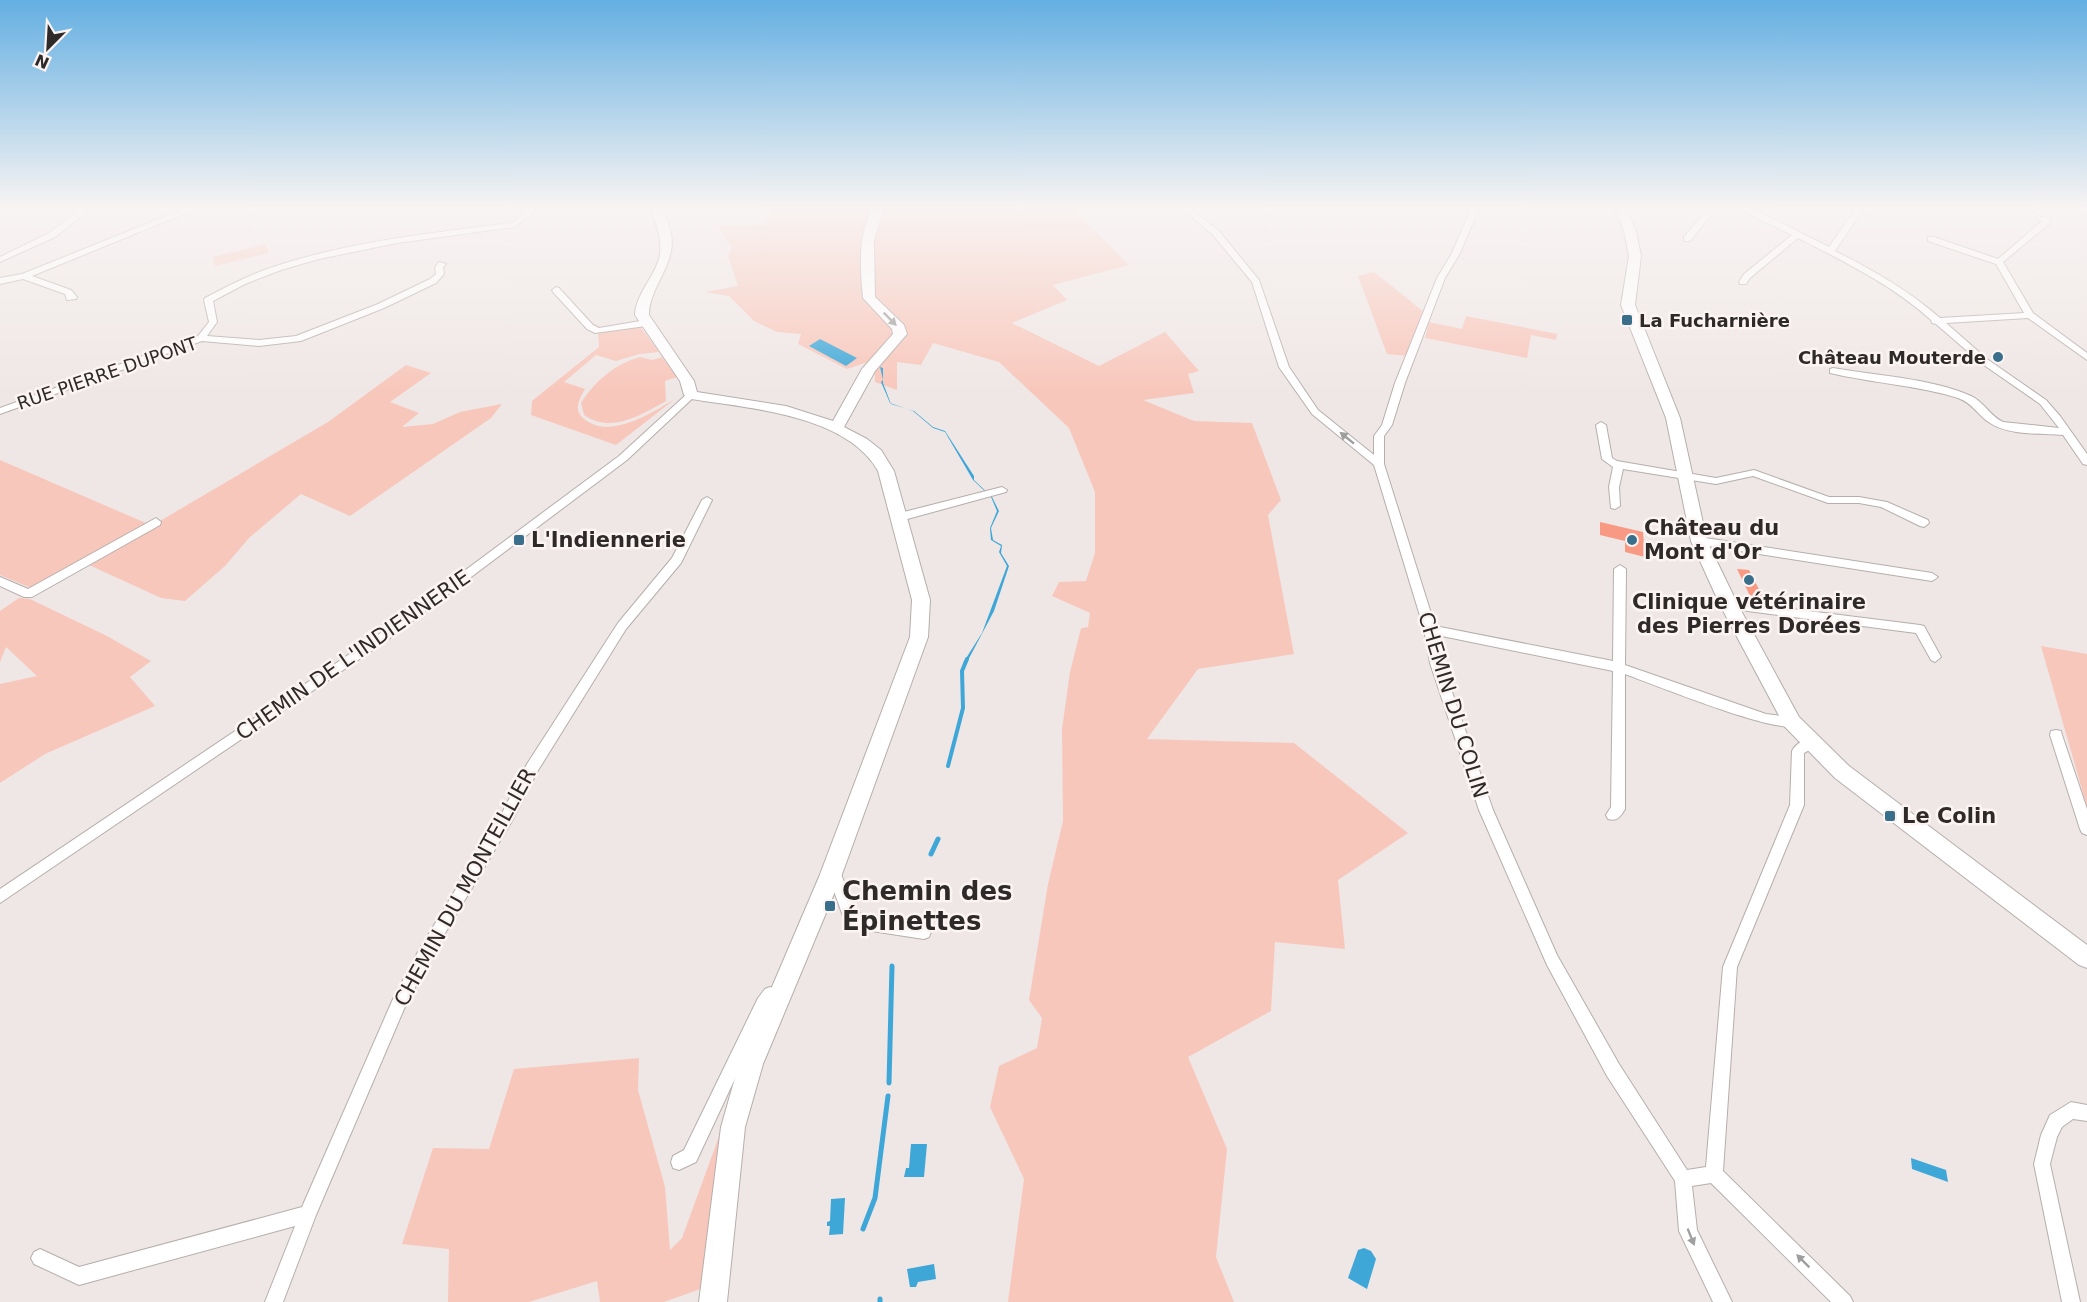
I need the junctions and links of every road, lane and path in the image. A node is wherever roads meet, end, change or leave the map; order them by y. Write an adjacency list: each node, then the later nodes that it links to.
1 (42, 269): 12 (street)
2 (283, 269): 20 (street)
3 (439, 269): 20 (street, RUE PIERRE DUPONT)
4 (659, 269): 19 (street)
5 (867, 269): 26 (street, one-way to 26)
6 (1245, 269): 29 (street, one-way to 6)
7 (1447, 269): 29 (street, CHEMIN DU COLIN)
8 (1635, 269): 31 (street)
9 (1756, 269): 14 (street)
10 (1861, 269): 18 (street)
11 (2003, 269): 17 (street)
12 (24, 276): 13 (street); 16 (street)
13 (0, 281)
14 (1743, 282)
15 (556, 290): 19 (street)
16 (70, 298)
17 (2030, 315): 18 (street); 21 (street)
18 (1935, 321): 27 (street)
19 (646, 323): 23 (street)
20 (201, 338): 24 (street, RUE PIERRE DUPONT)
21 (2087, 357)
22 (1833, 371): 27 (street)
23 (691, 395): 26 (street); 52 (street, CHEMIN DE L'INDIENNERIE)
24 (0, 411)
25 (1601, 425): 30 (street)
26 (836, 429): 35 (street)
27 (2066, 432): 28 (street)
28 (2087, 462)
29 (1379, 464): 43 (street, CHEMIN DU COLIN)
30 (1619, 465): 31 (street); 34 (street)
31 (1684, 477): 37 (street); 38 (street)
32 (993, 493): 35 (street)
33 (707, 500): 60 (street, CHEMIN DU MONTEILLIER)
34 (1615, 506)
35 (900, 517): 51 (street)
36 (156, 522): 41 (street)
37 (1924, 524)
38 (1699, 541): 40 (street); 42 (street)
39 (1620, 569): 45 (street)
40 (1932, 577)
41 (0, 580)
42 (1729, 605): 44 (street); 46 (street)
43 (1430, 629): 45 (street); 59 (street, CHEMIN DU COLIN)
44 (1935, 657)
45 (1618, 667): 46 (street); 49 (street)
46 (1792, 723): 48 (street)
47 (2056, 735): 50 (street)
48 (1812, 742): 54 (street); 58 (street)
49 (1613, 815)
50 (2087, 829)
51 (830, 877): 53 (street); 55 (street)
52 (0, 897)
53 (924, 932)
54 (2087, 958)
55 (778, 996): 57 (street); 63 (street)
56 (2087, 1113): 66 (street)
57 (680, 1162)
58 (1714, 1174): 59 (street); 65 (street, one-way to 58)
59 (1683, 1179): 64 (street, one-way to 64)
60 (308, 1214): 61 (street); 62 (street, CHEMIN DU MONTEILLIER)
61 (40, 1258)
62 (274, 1302)
63 (713, 1302)
64 (1723, 1302)
65 (1844, 1302)
66 (2071, 1302)

